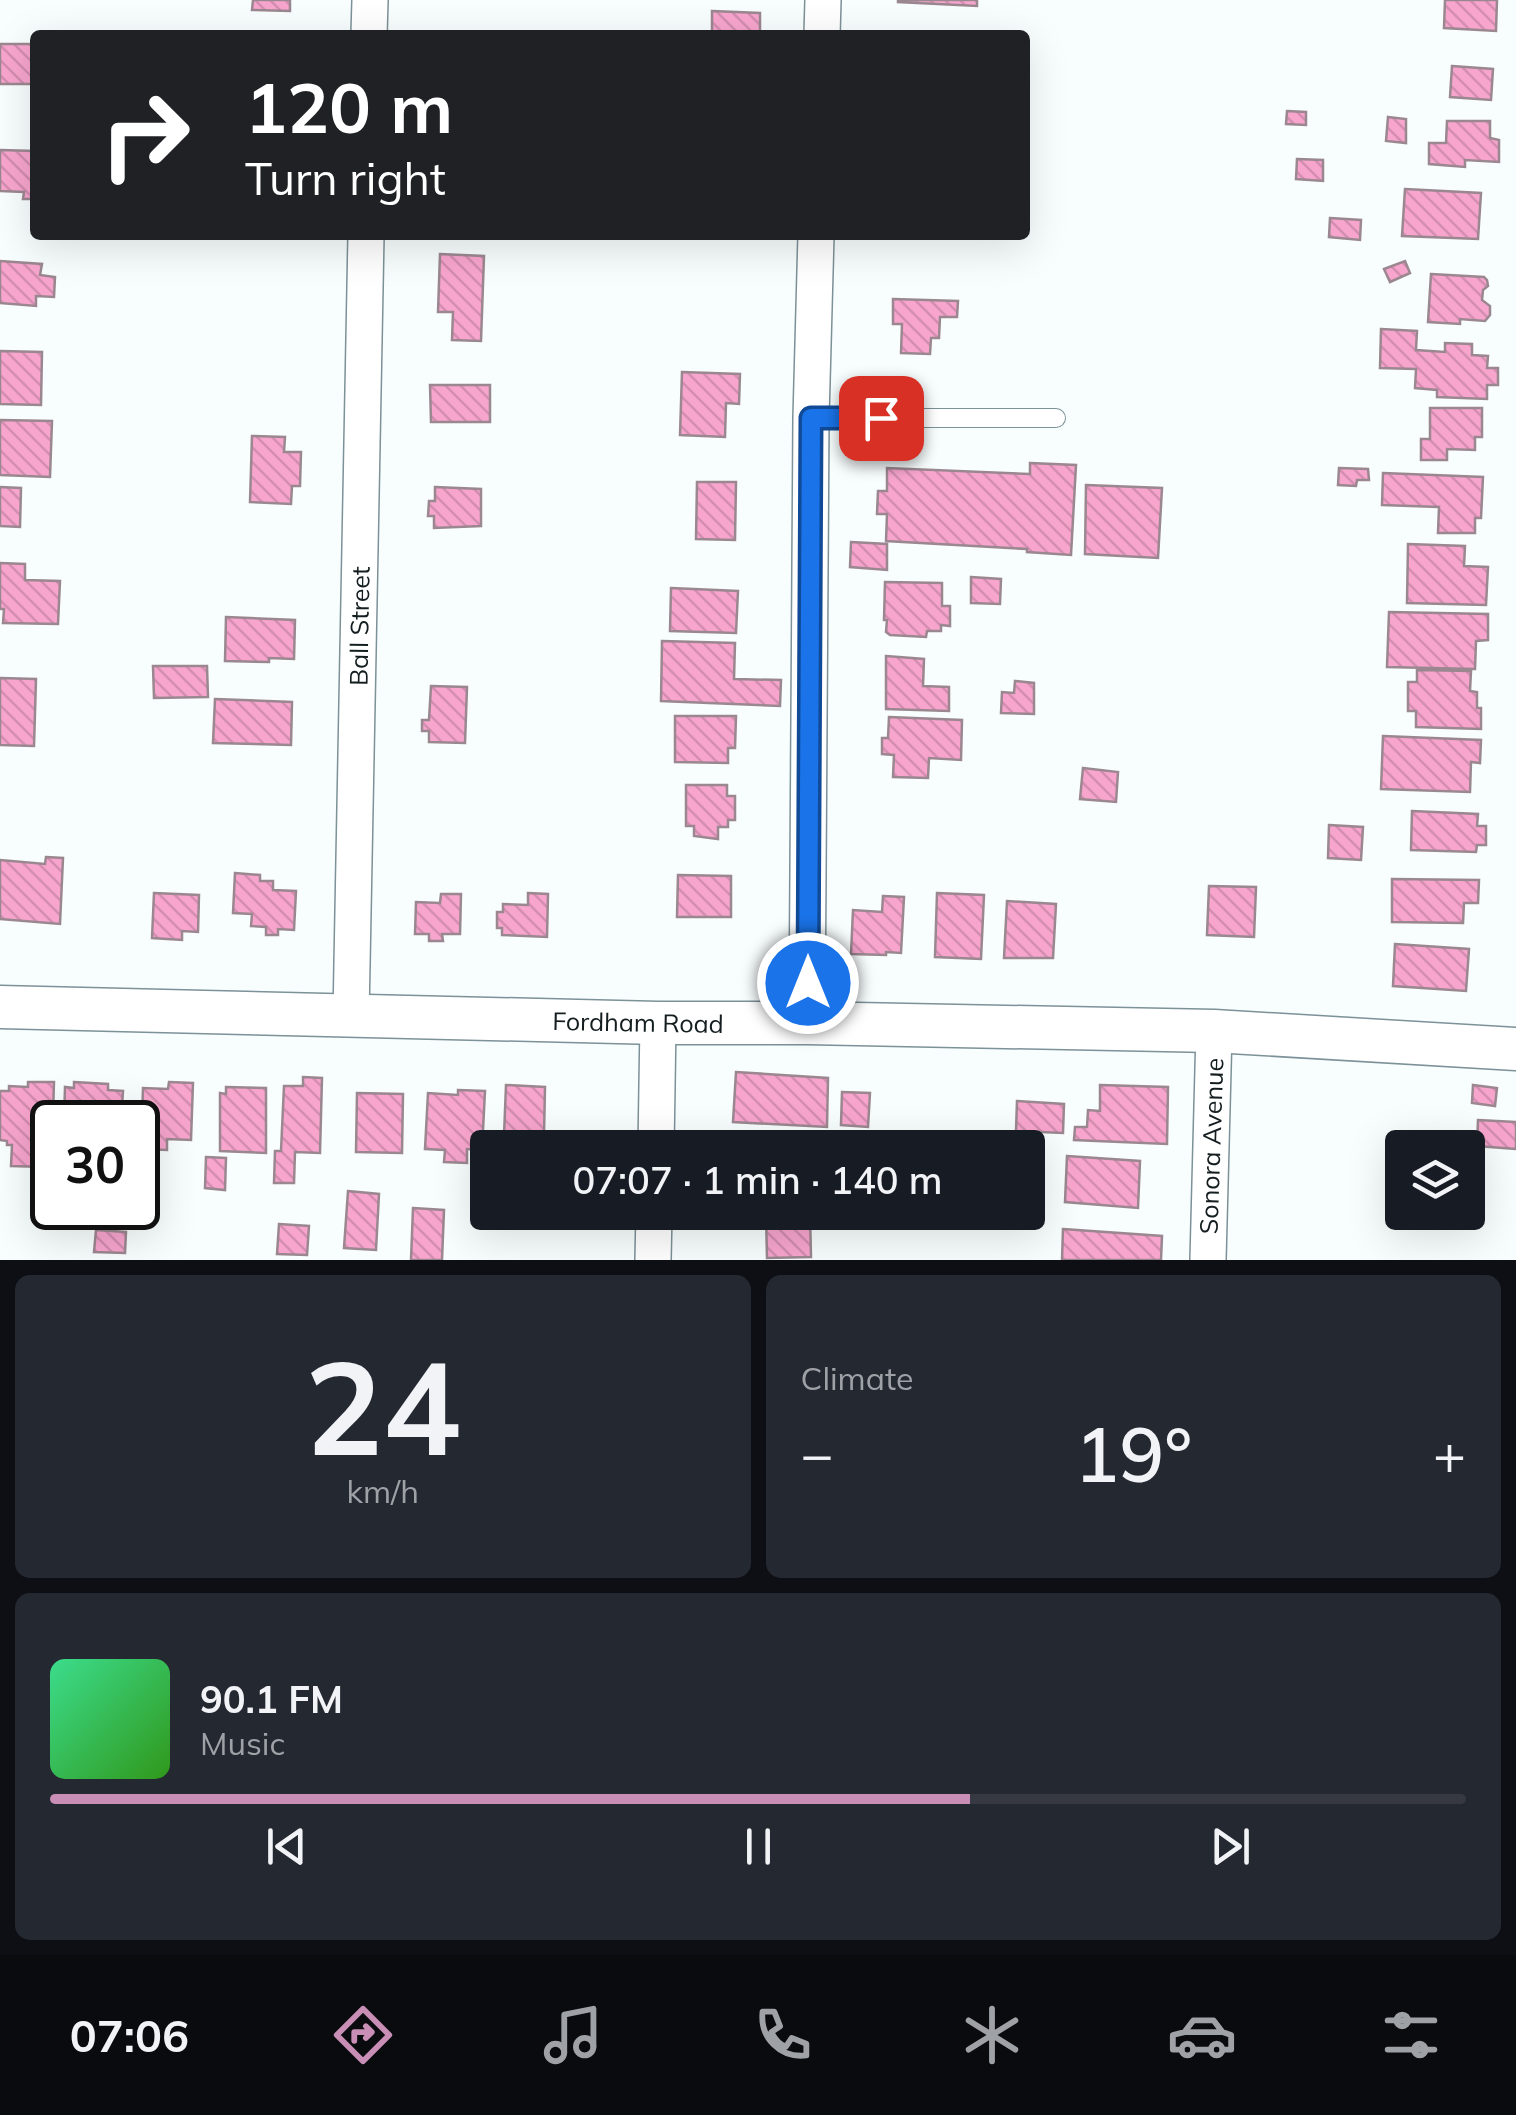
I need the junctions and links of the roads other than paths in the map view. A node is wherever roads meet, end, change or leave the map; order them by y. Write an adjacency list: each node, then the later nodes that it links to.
1 (370, 0): 3 (street)
2 (823, 0): 4 (street)
3 (369, 30)
4 (822, 30)
5 (366, 240): 10 (street, Ball Street)
6 (816, 240): 7 (street)
7 (811, 418): 8 (lane); 12 (street)
8 (1056, 418)
9 (0, 1007): 10 (street, Fordham Road)
10 (352, 1016): 11 (street, Fordham Road)
11 (658, 1023): 12 (street, Fordham Road); 15 (street)
12 (807, 1023): 13 (street, Fordham Road)
13 (1214, 1032): 14 (street, Fordham Road); 18 (street, Sonora Avenue)
14 (1516, 1049)
15 (656, 1130)
16 (654, 1230): 17 (street)
17 (653, 1260)
18 (1208, 1260)

